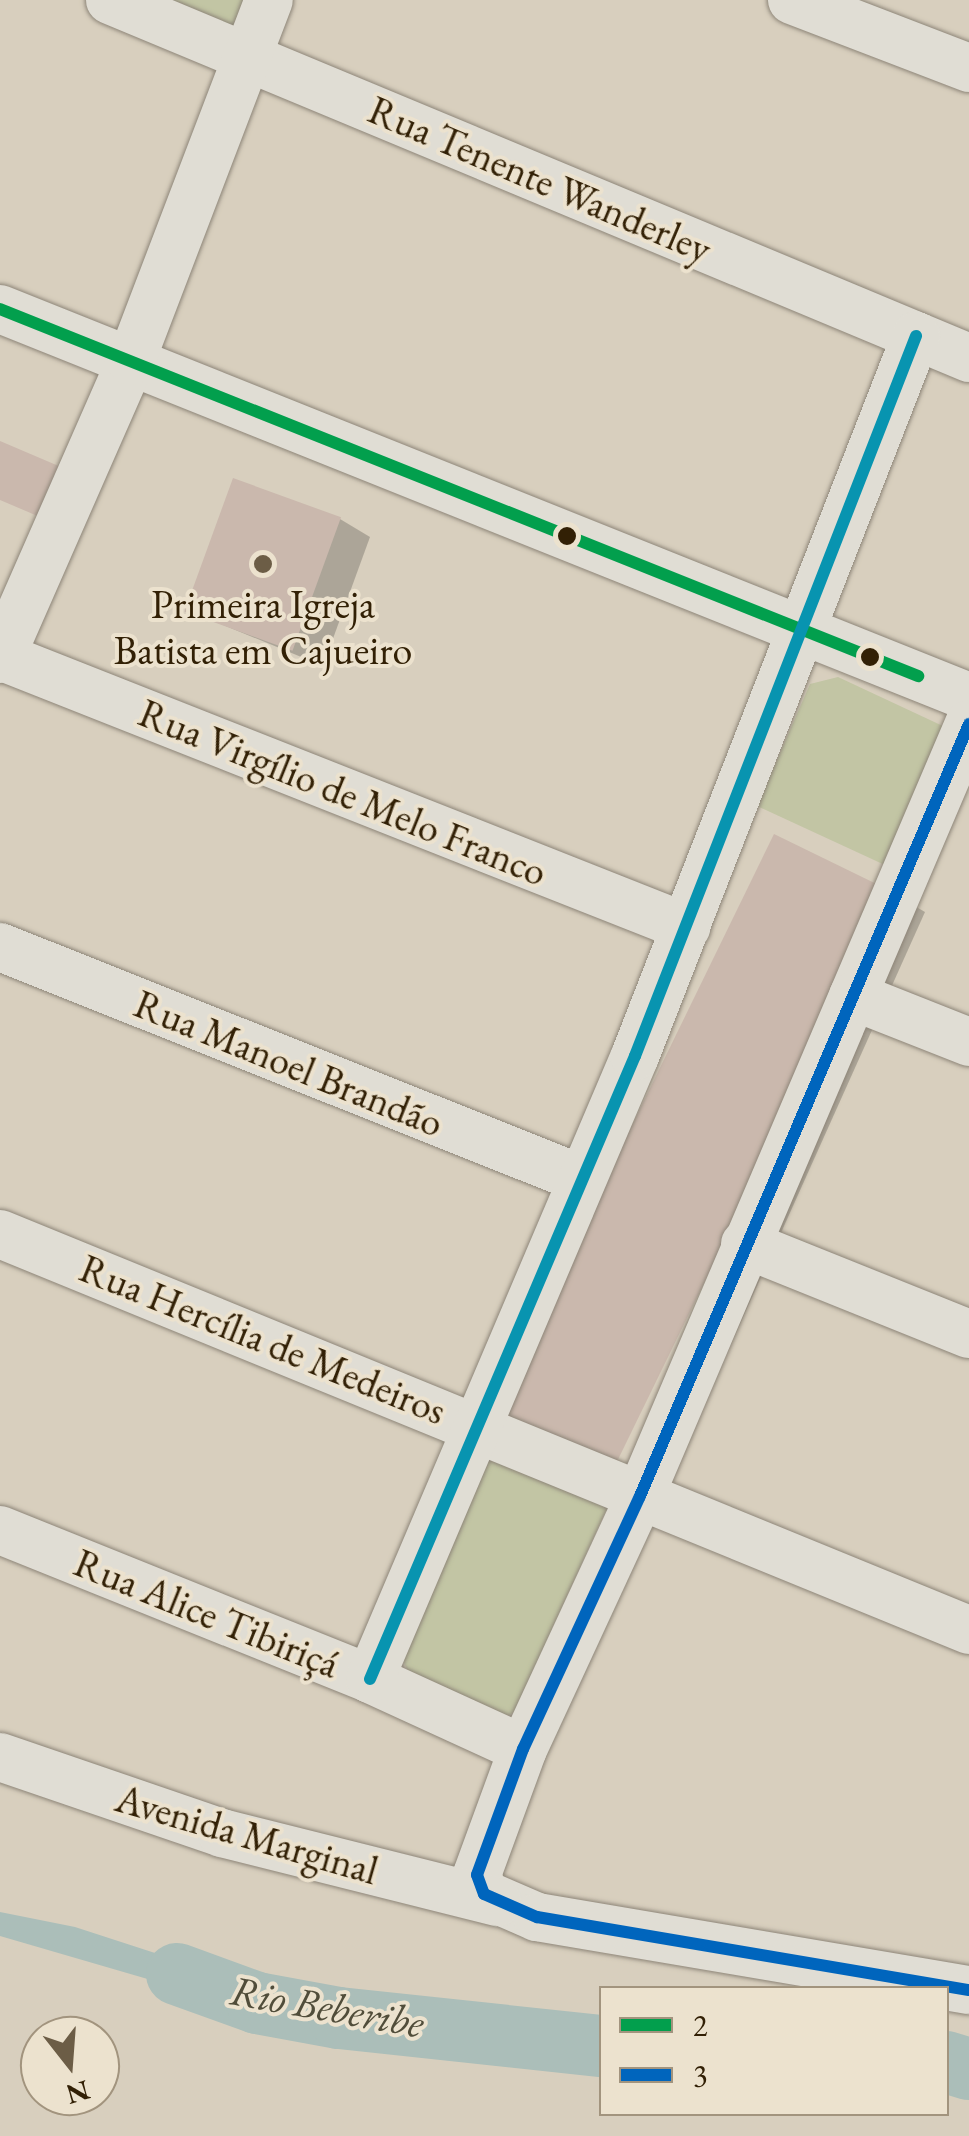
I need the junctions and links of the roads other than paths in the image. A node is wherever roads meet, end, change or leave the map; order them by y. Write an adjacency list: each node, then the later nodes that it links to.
1 (110, 0): 4 (street, Rua Tenente Wanderley)
2 (269, 0): 4 (street)
3 (792, 0): 5 (street)
4 (245, 57): 7 (street, Rua Tenente Wanderley); 9 (street)
5 (969, 68)
6 (0, 308): 9 (street)
7 (916, 336): 8 (street, Rua Tenente Wanderley); 10 (street)
8 (969, 358)
9 (131, 361): 10 (street); 11 (street)
10 (803, 627): 12 (street); 14 (street)
11 (0, 657): 14 (street, Rua Virgílio de Melo Franco)
12 (969, 697)
13 (969, 724): 16 (street)
14 (686, 928): 18 (street)
15 (0, 947): 18 (street, Rua Manoel Brandão)
16 (853, 996): 17 (street); 20 (street)
17 (969, 1042)
18 (578, 1178): 22 (street)
19 (0, 1234): 22 (street, Rua Hercília de Medeiros)
20 (745, 1244): 21 (street); 23 (street)
21 (969, 1334)
22 (475, 1424): 23 (street, Rua Hercília de Medeiros); 26 (street)
23 (640, 1496): 25 (street, Rua Hercília de Medeiros); 27 (street)
24 (0, 1530): 26 (street, Rua Alice Tibiriçá)
25 (969, 1630)
26 (370, 1679): 27 (street, Rua Alice Tibiriçá)
27 (523, 1749): 29 (street)
28 (0, 1756): 29 (street, Avenida Marginal)
29 (497, 1902): 30 (street)
30 (945, 1986)

